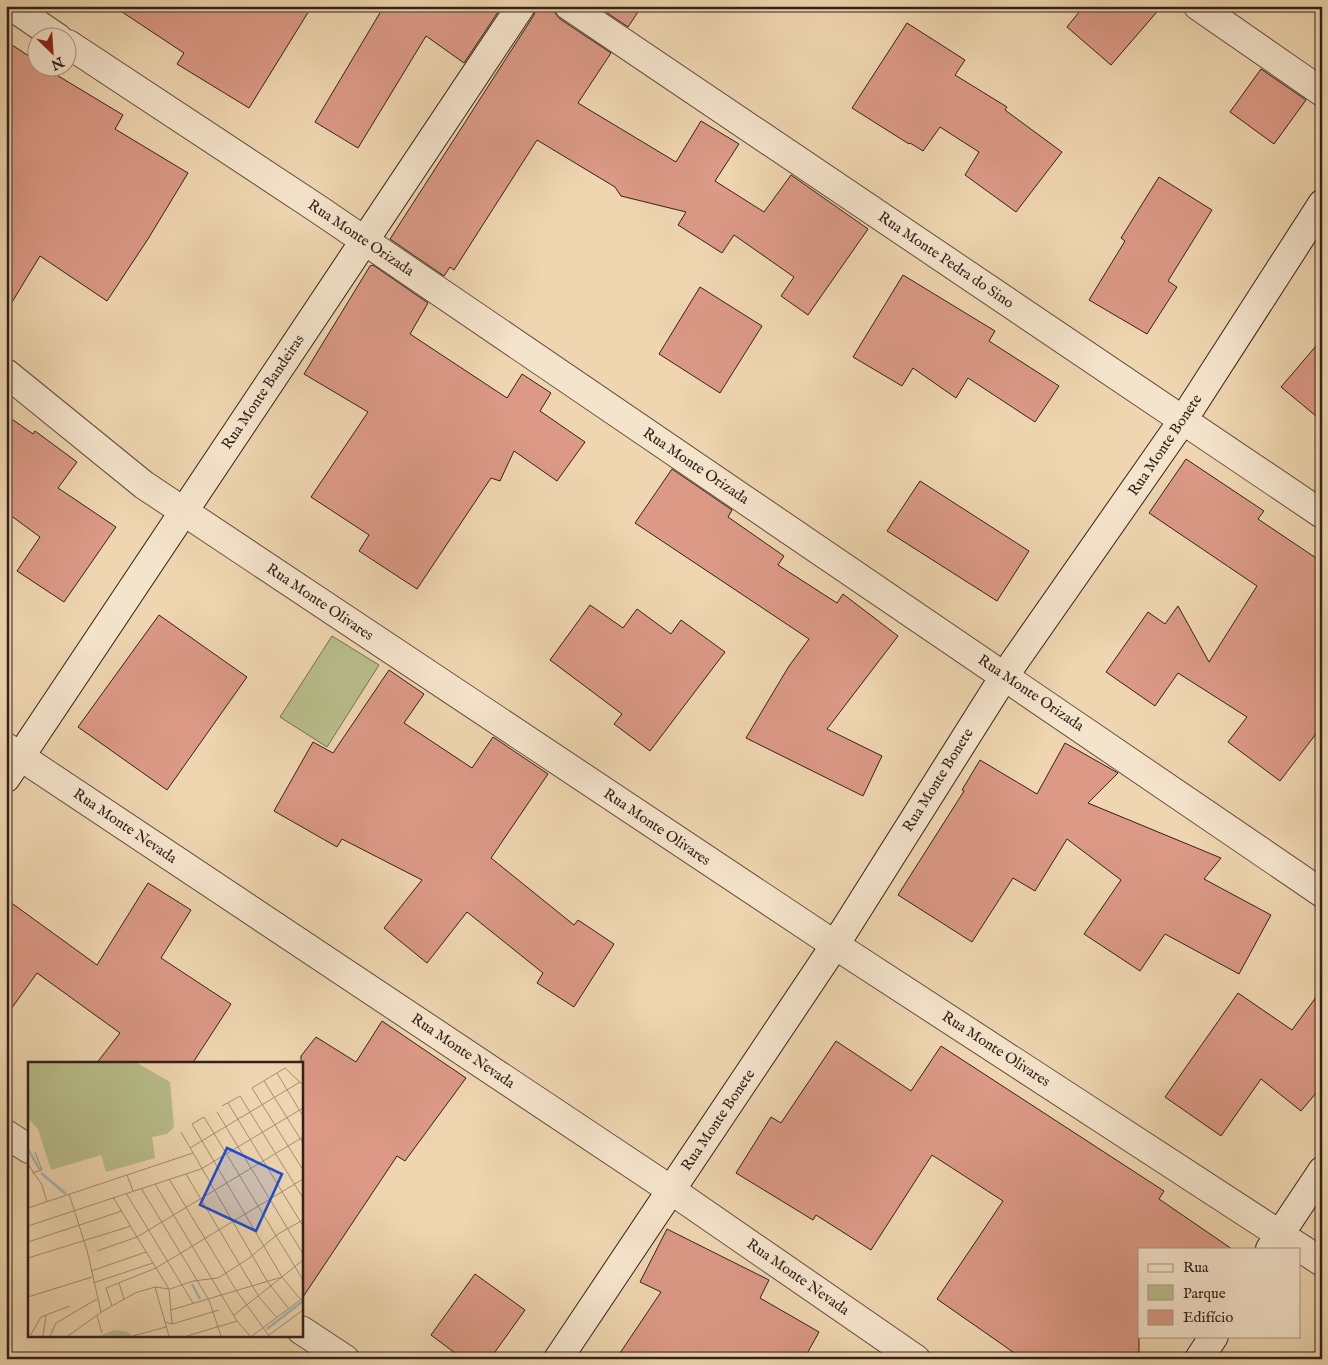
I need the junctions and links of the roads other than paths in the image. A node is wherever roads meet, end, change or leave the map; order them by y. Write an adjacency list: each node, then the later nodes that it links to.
1 (11, 6): 5 (street)
2 (521, 6): 9 (street, Rua Monte Bandeiras)
3 (570, 6): 11 (street, Rua Monte Pedra do Sino)
4 (1198, 6): 7 (street)
5 (43, 28)
6 (78, 51): 9 (street, Rua Monte Orizada)
7 (1322, 92)
8 (1322, 204): 11 (street, Rua Monte Bonete)
9 (364, 240): 12 (street, Rua Monte Bandeiras); 14 (street, Rua Monte Orizada)
10 (6, 373): 12 (street, Rua Monte Olivares)
11 (1184, 420): 13 (street, Rua Monte Pedra do Sino); 14 (street, Rua Monte Bonete)
12 (184, 511): 15 (street, Rua Monte Bandeiras); 17 (street, Rua Monte Olivares)
13 (1322, 514)
14 (1005, 675): 16 (street, Rua Monte Orizada); 17 (street, Rua Monte Bonete)
15 (11, 761): 21 (street, Rua Monte Nevada)
16 (1322, 893)
17 (835, 945): 21 (street, Rua Monte Bonete); 22 (street, Rua Monte Olivares)
18 (6, 1134): 19 (street)
19 (28, 1148)
20 (1322, 1171): 22 (street)
21 (671, 1190): 29 (street, Rua Monte Bonete); 30 (street, Rua Monte Nevada)
22 (1275, 1241): 23 (street, Rua Monte Olivares)
23 (1291, 1248)
24 (1300, 1252): 25 (street, Rua Monte Olivares)
25 (1322, 1262)
26 (302, 1331): 28 (street)
27 (1213, 1338): 31 (street)
28 (345, 1359)
29 (558, 1359)
30 (916, 1359)
31 (1199, 1359)

